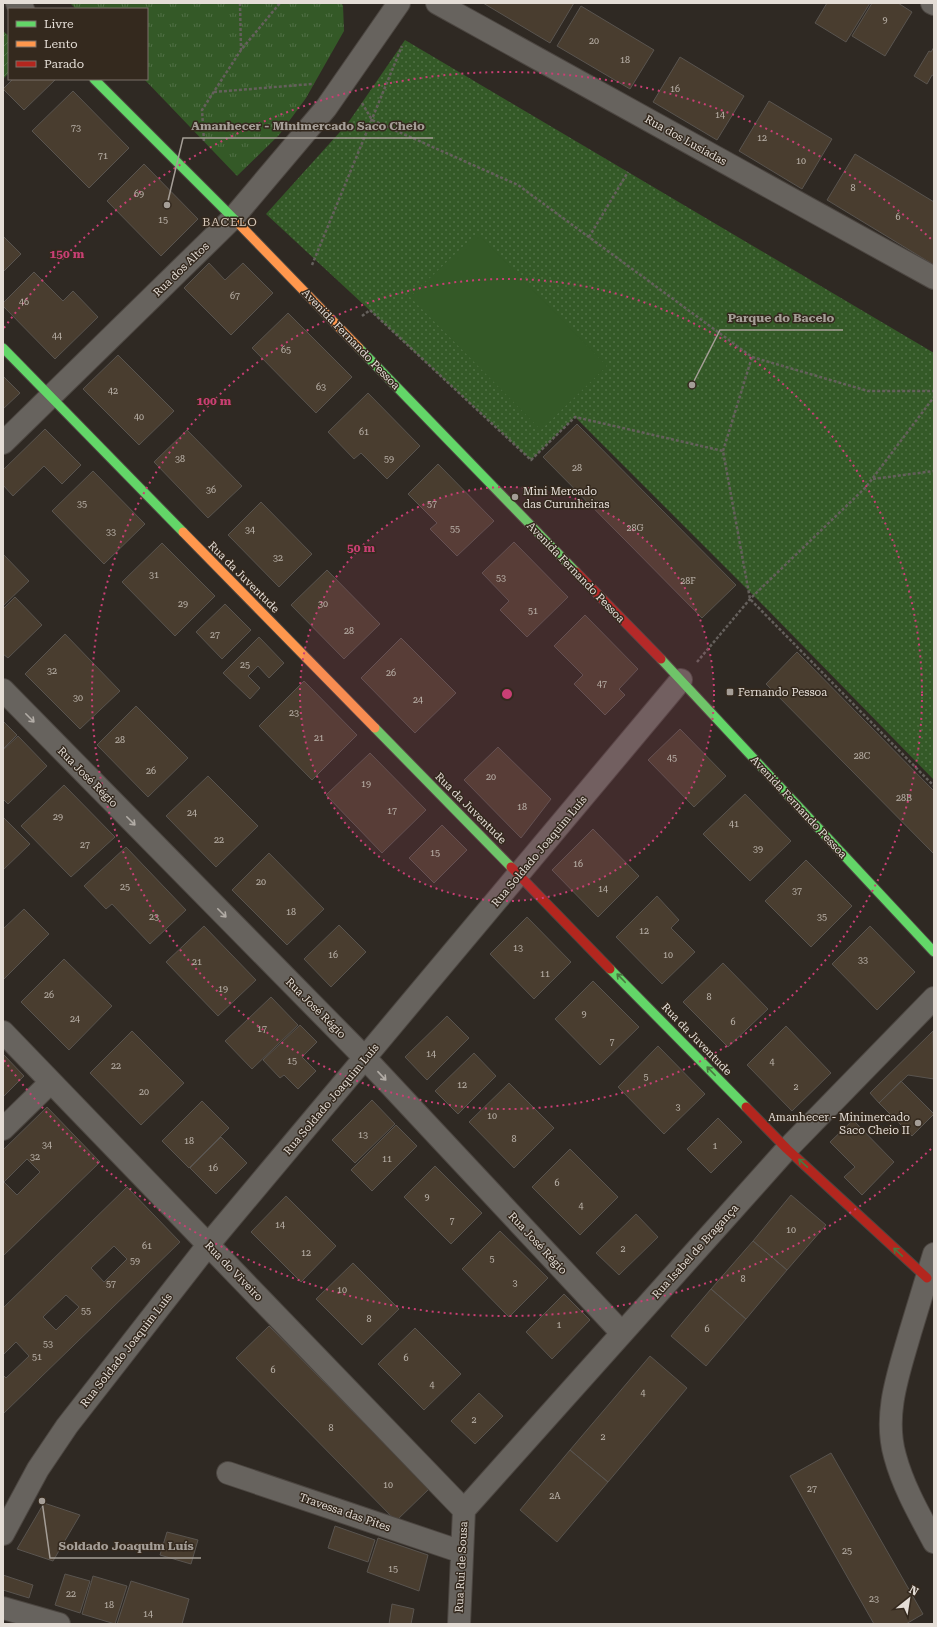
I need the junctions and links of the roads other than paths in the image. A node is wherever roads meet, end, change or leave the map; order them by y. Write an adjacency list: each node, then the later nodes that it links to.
1 (399, 3): 4 (street, Rua dos Altos)
2 (437, 3): 5 (street, Rua dos Lusíadas)
3 (95, 80): 4 (street, Avenida Fernando Pessoa)
4 (233, 218): 7 (street, Rua dos Altos); 9 (street, Avenida Fernando Pessoa)
5 (934, 278)
6 (3, 348): 7 (street, Rua da Juventude)
7 (50, 397): 8 (street, Rua dos Altos); 11 (street, Rua da Juventude)
8 (3, 443)
9 (681, 680): 11 (street, Rua Soldado Joaquim Luís); 12 (street, Avenida Fernando Pessoa)
10 (3, 690): 15 (street, Rua José Régio, one-way to 15)
11 (519, 874): 15 (street, Rua Soldado Joaquim Luís); 18 (street, Rua da Juventude, one-way to 11)
12 (934, 952)
13 (934, 998): 18 (street, Rua Isabel de Bragança)
14 (3, 1032): 16 (street, Rua do Viveiro)
15 (365, 1058): 19 (street, Rua Soldado Joaquim Luís); 22 (street, Rua José Régio, one-way to 22)
16 (51, 1082): 17 (street); 19 (street, Rua do Viveiro)
17 (3, 1129)
18 (787, 1149): 21 (street, Rua da Juventude, one-way to 18); 22 (street, Rua Isabel de Bragança)
19 (208, 1245): 24 (street, Rua do Viveiro); 25 (street, Rua Soldado Joaquim Luís)
20 (934, 1254): 21 (street)
21 (927, 1278): 26 (street)
22 (622, 1332): 24 (street, Rua Isabel de Bragança)
23 (228, 1472): 27 (street, Travessa das Pites)
24 (464, 1510): 27 (street, Rua Rui de Sousa)
25 (3, 1534)
26 (934, 1542)
27 (462, 1552): 30 (street, Rua Rui de Sousa)
28 (3, 1608): 29 (street)
29 (59, 1624)
30 (459, 1624)

